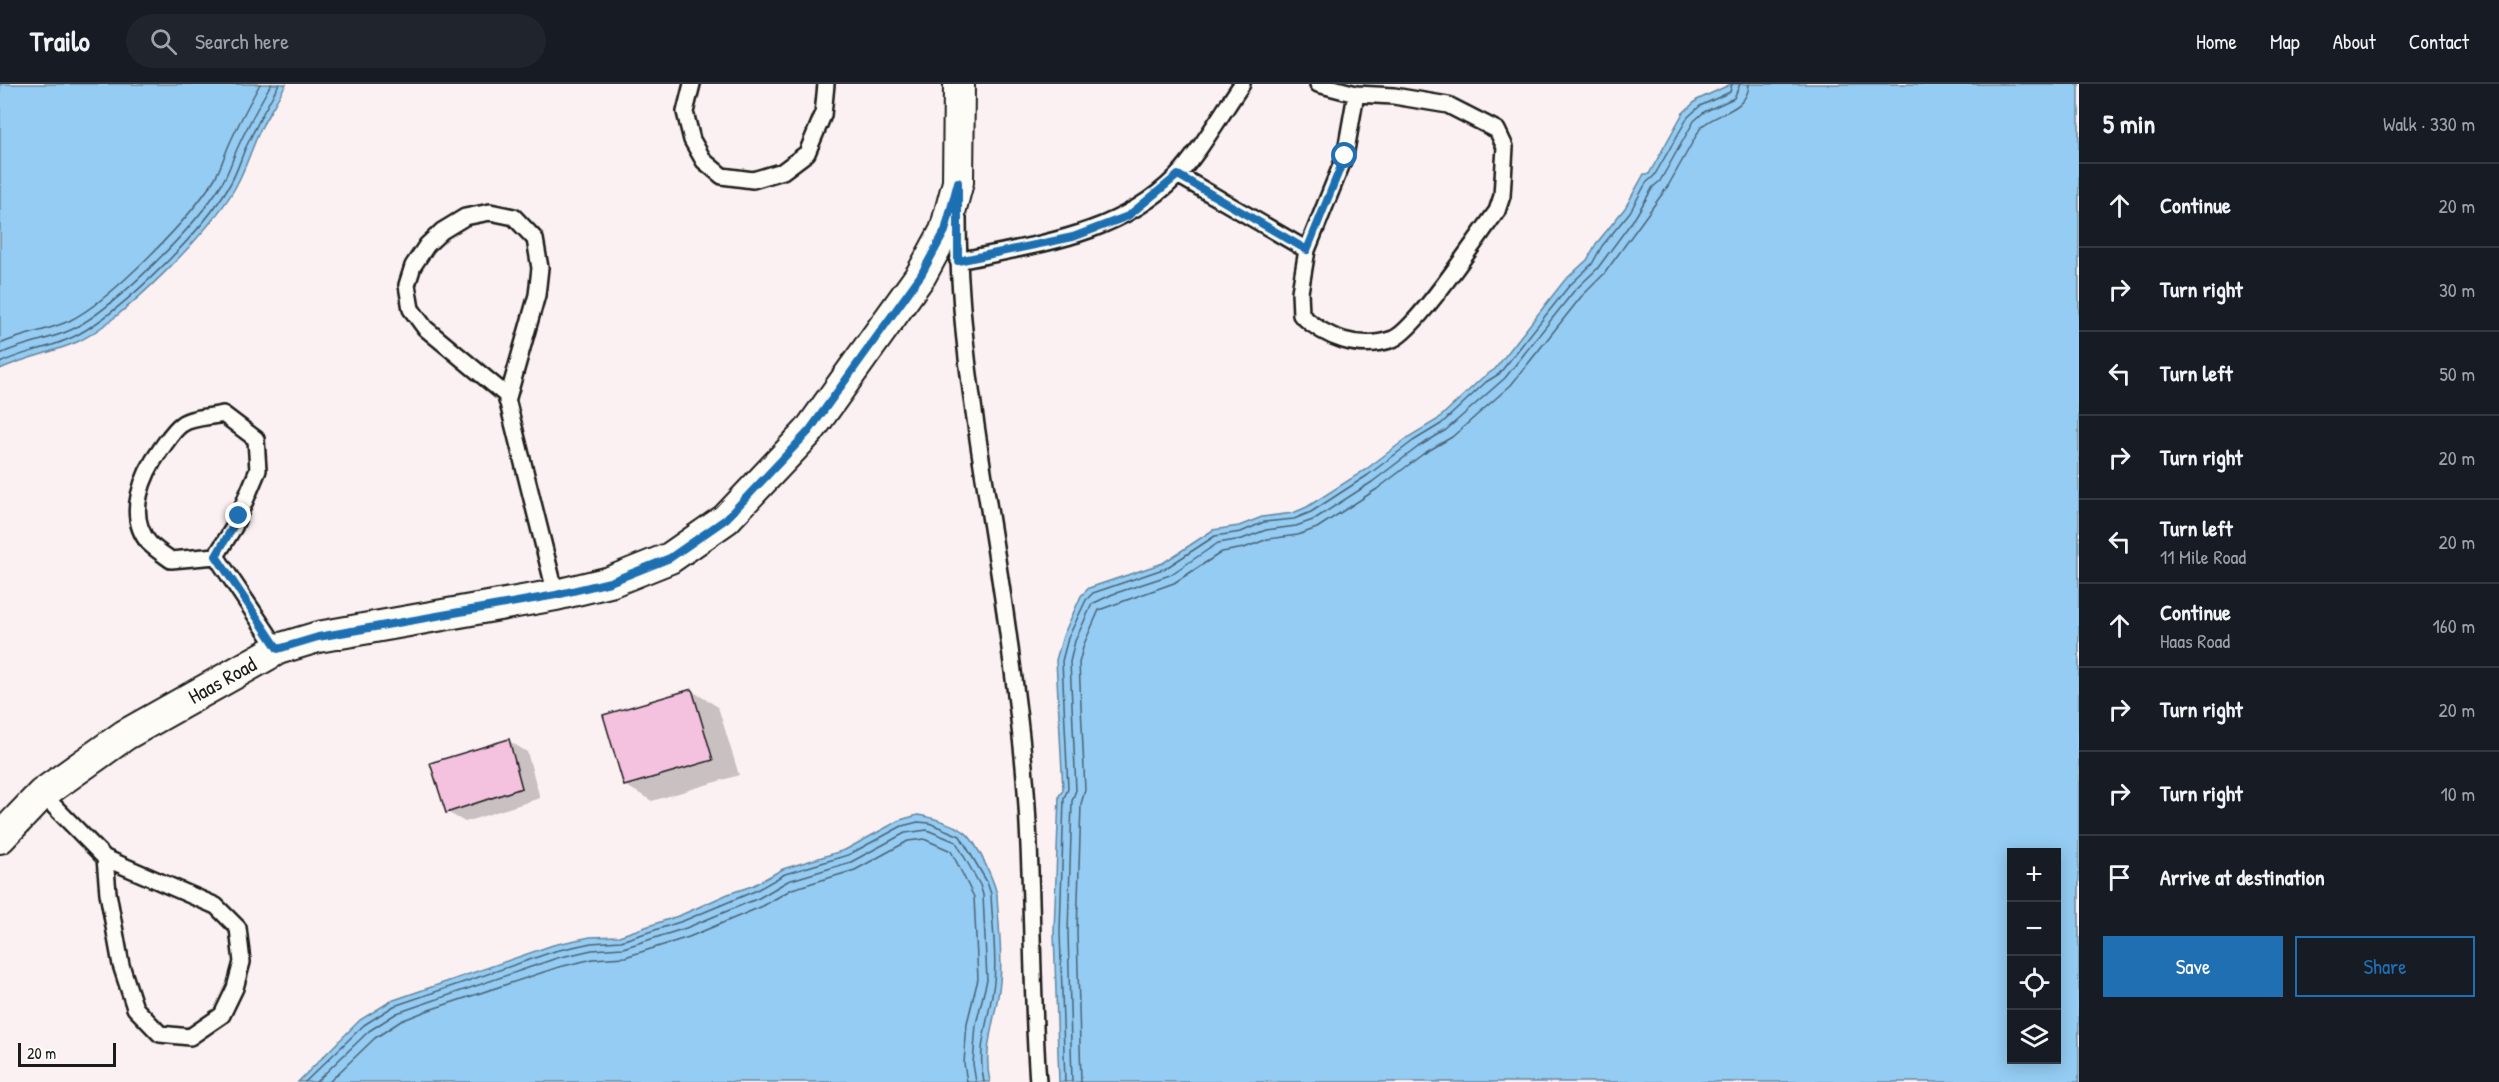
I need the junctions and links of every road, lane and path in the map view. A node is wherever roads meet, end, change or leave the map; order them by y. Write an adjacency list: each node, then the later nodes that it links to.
1 (692, 84): 2 (lane)
2 (826, 84)
3 (959, 84): 8 (street, Haas Road)
4 (1242, 84): 7 (lane)
5 (1318, 84): 6 (lane)
6 (1356, 94): 9 (lane); 9 (lane)
7 (1178, 175): 9 (lane); 10 (lane)
8 (958, 182): 10 (lane); 13 (street, Haas Road)
9 (1307, 250)
10 (958, 261): 18 (lane)
11 (507, 401): 11 (lane); 13 (lane)
12 (216, 556): 12 (lane); 14 (lane)
13 (556, 595): 14 (street, Haas Road)
14 (278, 649): 15 (street, Haas Road)
15 (42, 794): 16 (street, Haas Road); 17 (lane)
16 (0, 838)
17 (105, 858): 17 (lane)
18 (1038, 1082)

